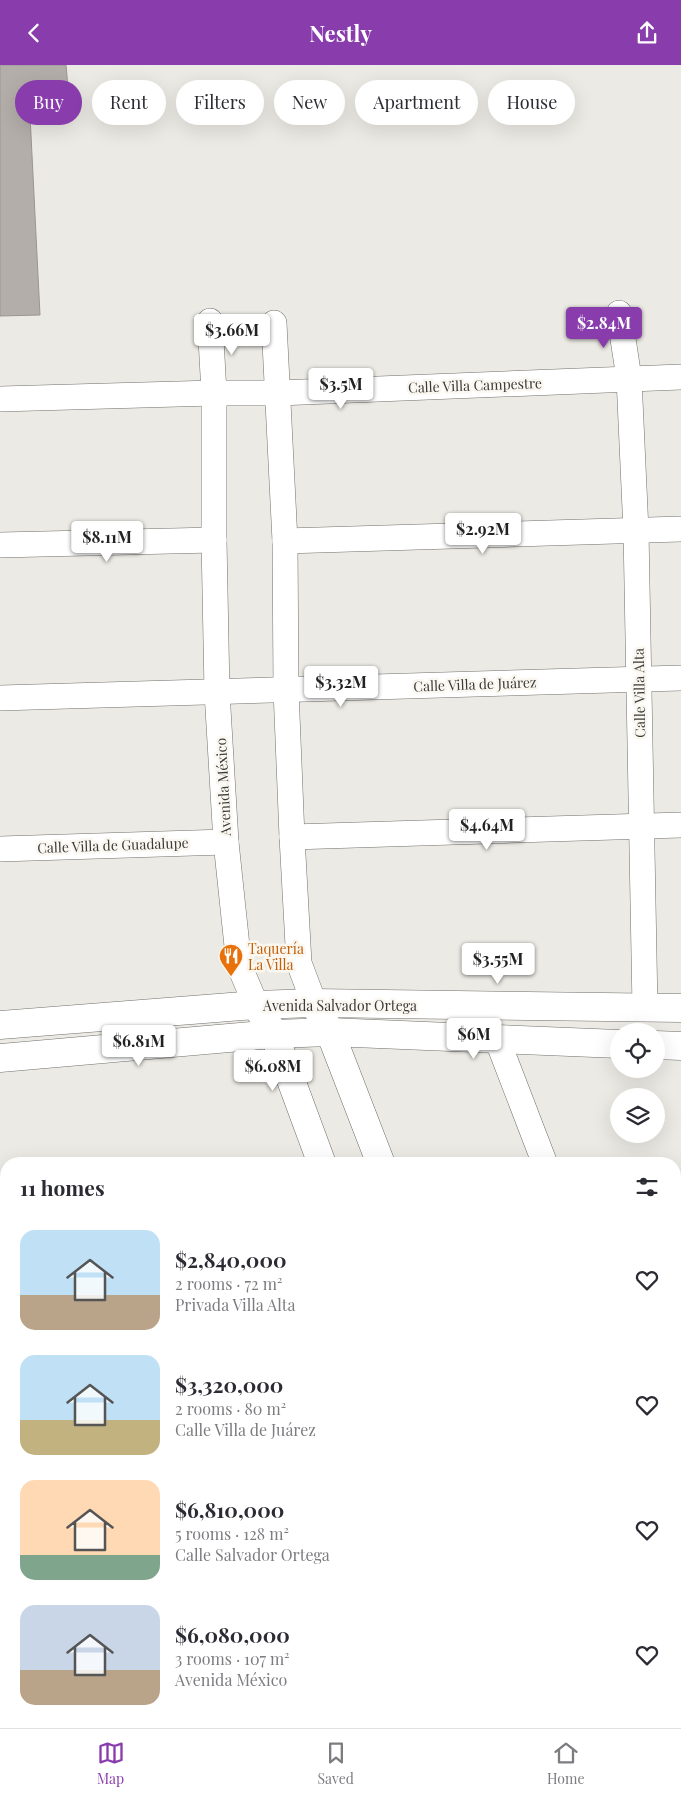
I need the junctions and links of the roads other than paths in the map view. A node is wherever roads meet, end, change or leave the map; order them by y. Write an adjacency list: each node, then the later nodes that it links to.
1 (618, 313): 5 (street, Calle Villa Alta)
2 (210, 321): 6 (street, Avenida México)
3 (274, 323): 7 (street)
4 (681, 377): 5 (street, Calle Villa Campestre)
5 (629, 378): 7 (street, Calle Villa Campestre); 10 (street, Calle Villa Alta)
6 (214, 393): 7 (street, Calle Villa Campestre); 8 (street, Calle Villa Campestre); 11 (street, Avenida México)
7 (278, 393): 12 (street)
8 (0, 399)
9 (681, 529): 10 (street)
10 (636, 531): 12 (street); 15 (street, Calle Villa Alta)
11 (214, 540): 13 (street); 17 (street, Avenida México)
12 (285, 541): 16 (street)
13 (0, 545)
14 (681, 678): 15 (street, Calle Villa de Juárez)
15 (639, 679): 16 (street, Calle Villa de Juárez); 20 (street, Calle Villa Alta)
16 (286, 690): 17 (street, Calle Villa de Juárez); 21 (street)
17 (217, 692): 18 (street, Calle Villa de Juárez); 22 (street, Avenida México)
18 (0, 698)
19 (681, 825): 20 (street)
20 (642, 826): 21 (street); 26 (street, Calle Villa Alta)
21 (292, 837): 24 (street)
22 (226, 842): 23 (street, Calle Villa de Guadalupe); 25 (street, Avenida México)
23 (0, 849)
24 (314, 1003): 25 (main road, Avenida Salvador Ortega); 26 (main road, Avenida Salvador Ortega); 29 (main road)
25 (256, 1005): 28 (main road, Avenida Salvador Ortega); 30 (main road, Avenida México)
26 (645, 1008): 27 (main road, Avenida Salvador Ortega)
27 (681, 1008)
28 (0, 1025)
29 (330, 1032): 30 (main road, Avenida Salvador Ortega); 31 (main road, Avenida Salvador Ortega); 37 (main road)
30 (274, 1035): 35 (main road, Avenida Salvador Ortega); 36 (main road, Avenida México)
31 (497, 1039): 32 (main road, Avenida Salvador Ortega); 38 (street)
32 (610, 1044)
33 (665, 1045): 34 (main road)
34 (681, 1046)
35 (0, 1058)
36 (319, 1157)
37 (378, 1157)
38 (542, 1157)

